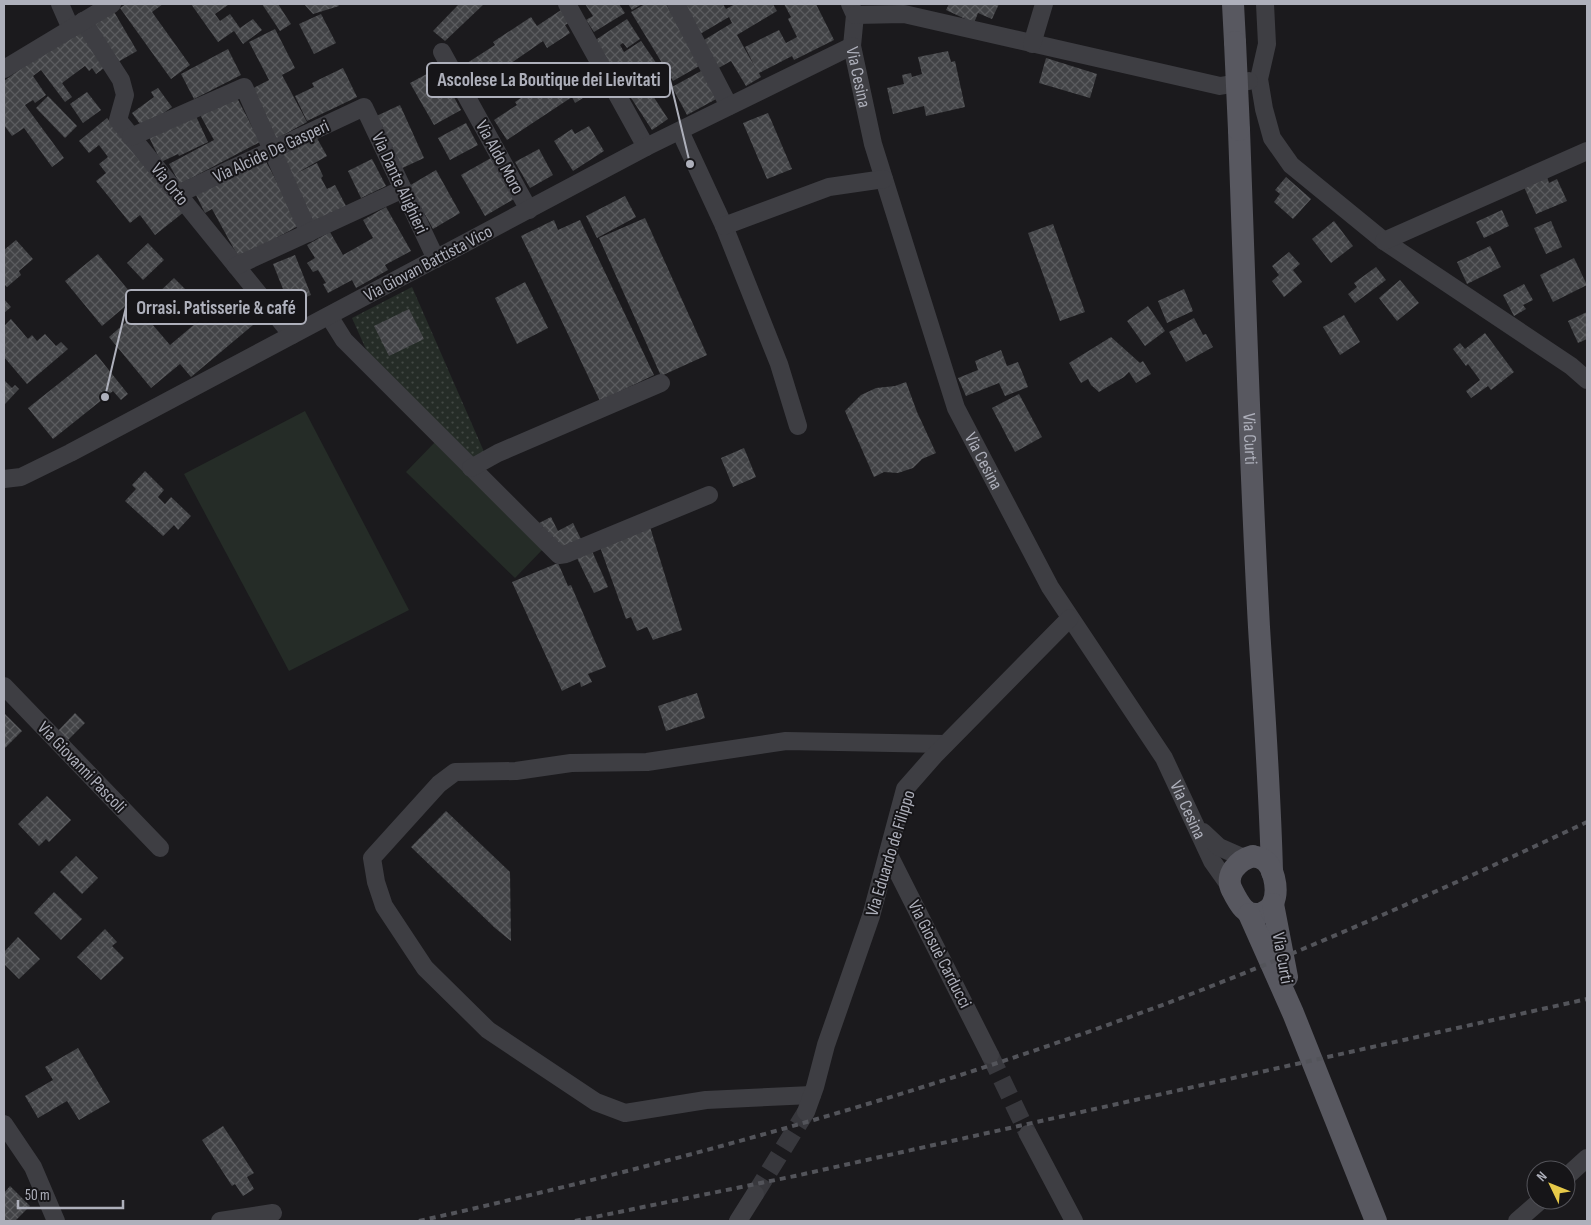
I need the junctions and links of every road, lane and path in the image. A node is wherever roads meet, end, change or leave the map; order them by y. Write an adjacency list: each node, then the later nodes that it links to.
1 (60, 4): 9 (street)
2 (112, 4): 9 (street)
3 (567, 4): 19 (street)
4 (676, 4): 15 (street)
5 (1044, 4): 10 (street)
6 (1234, 4): 42 (main road, Via Curti, bridge)
7 (1265, 4): 14 (street)
8 (853, 9): 10 (street); 11 (street, Via Cesina)
9 (77, 25): 13 (street); 18 (street, Via Orto)
10 (1032, 44): 14 (street)
11 (852, 46): 15 (street, Via Giovan Battista Vico); 22 (street, Via Cesina)
12 (442, 52): 25 (street, Via Aldo Moro)
13 (4, 69)
14 (1259, 79): 28 (street)
15 (729, 106): 17 (street, Via Giovan Battista Vico)
16 (364, 107): 20 (street, Via Alcide De Gasperi); 23 (street, Via Dante Alighieri)
17 (680, 130): 19 (street, Via Giovan Battista Vico); 26 (street)
18 (132, 137): 20 (street); 24 (street, Via Orto)
19 (646, 147): 25 (street, Via Giovan Battista Vico)
20 (271, 151): 24 (street, Via Alcide De Gasperi); 27 (street)
21 (1587, 151): 28 (street)
22 (884, 180): 26 (street); 39 (street, Via Cesina)
23 (403, 189): 27 (street); 29 (street, Via Dante Alighieri)
24 (178, 194): 30 (street, Via Orto)
25 (529, 210): 29 (street, Via Giovan Battista Vico)
26 (724, 226): 35 (street)
27 (309, 233): 30 (street)
28 (1384, 242): 33 (street)
29 (436, 259): 31 (street, Via Giovan Battista Vico)
30 (236, 266): 32 (street, Via Orto)
31 (329, 316): 32 (street, Via Giovan Battista Vico); 36 (street)
32 (292, 335): 37 (street, Via Giovan Battista Vico)
33 (1587, 380)
34 (660, 383): 36 (street)
35 (798, 426)
36 (471, 468): 38 (street)
37 (4, 479)
38 (709, 495)
39 (1070, 618): 41 (street, Via Eduardo de Filippo); 43 (street, Via Cesina)
40 (4, 686): 44 (street, Via Giovanni Pascoli)
41 (945, 744): 45 (street, Via Eduardo de Filippo); 53 (street)
42 (1271, 818): 46 (main road); 47 (main road, Via Curti)
43 (1194, 823): 46 (street, Via Cesina); 48 (street)
44 (160, 848)
45 (888, 853): 52 (street, Via Giosuè Carducci); 53 (street, Via Eduardo de Filippo)
46 (1248, 857): 47 (main road, Via Cesina); 48 (main road)
47 (1272, 872): 49 (main road)
48 (1229, 885): 50 (main road)
49 (1273, 904): 50 (main road); 51 (main road, Via Curti)
50 (1249, 914): 51 (main road)
51 (1293, 1013): 66 (main road)
52 (990, 1055)
53 (812, 1095): 54 (street, Via Eduardo de Filippo)
54 (806, 1112)
55 (4, 1124): 62 (street)
56 (1028, 1134): 65 (street)
57 (1587, 1158): 58 (street)
58 (1576, 1168)
59 (755, 1194): 64 (street)
60 (1530, 1210): 67 (street)
61 (273, 1212): 63 (street)
62 (56, 1221)
63 (220, 1221)
64 (738, 1221)
65 (1074, 1221)
66 (1376, 1221)
67 (1517, 1221)

